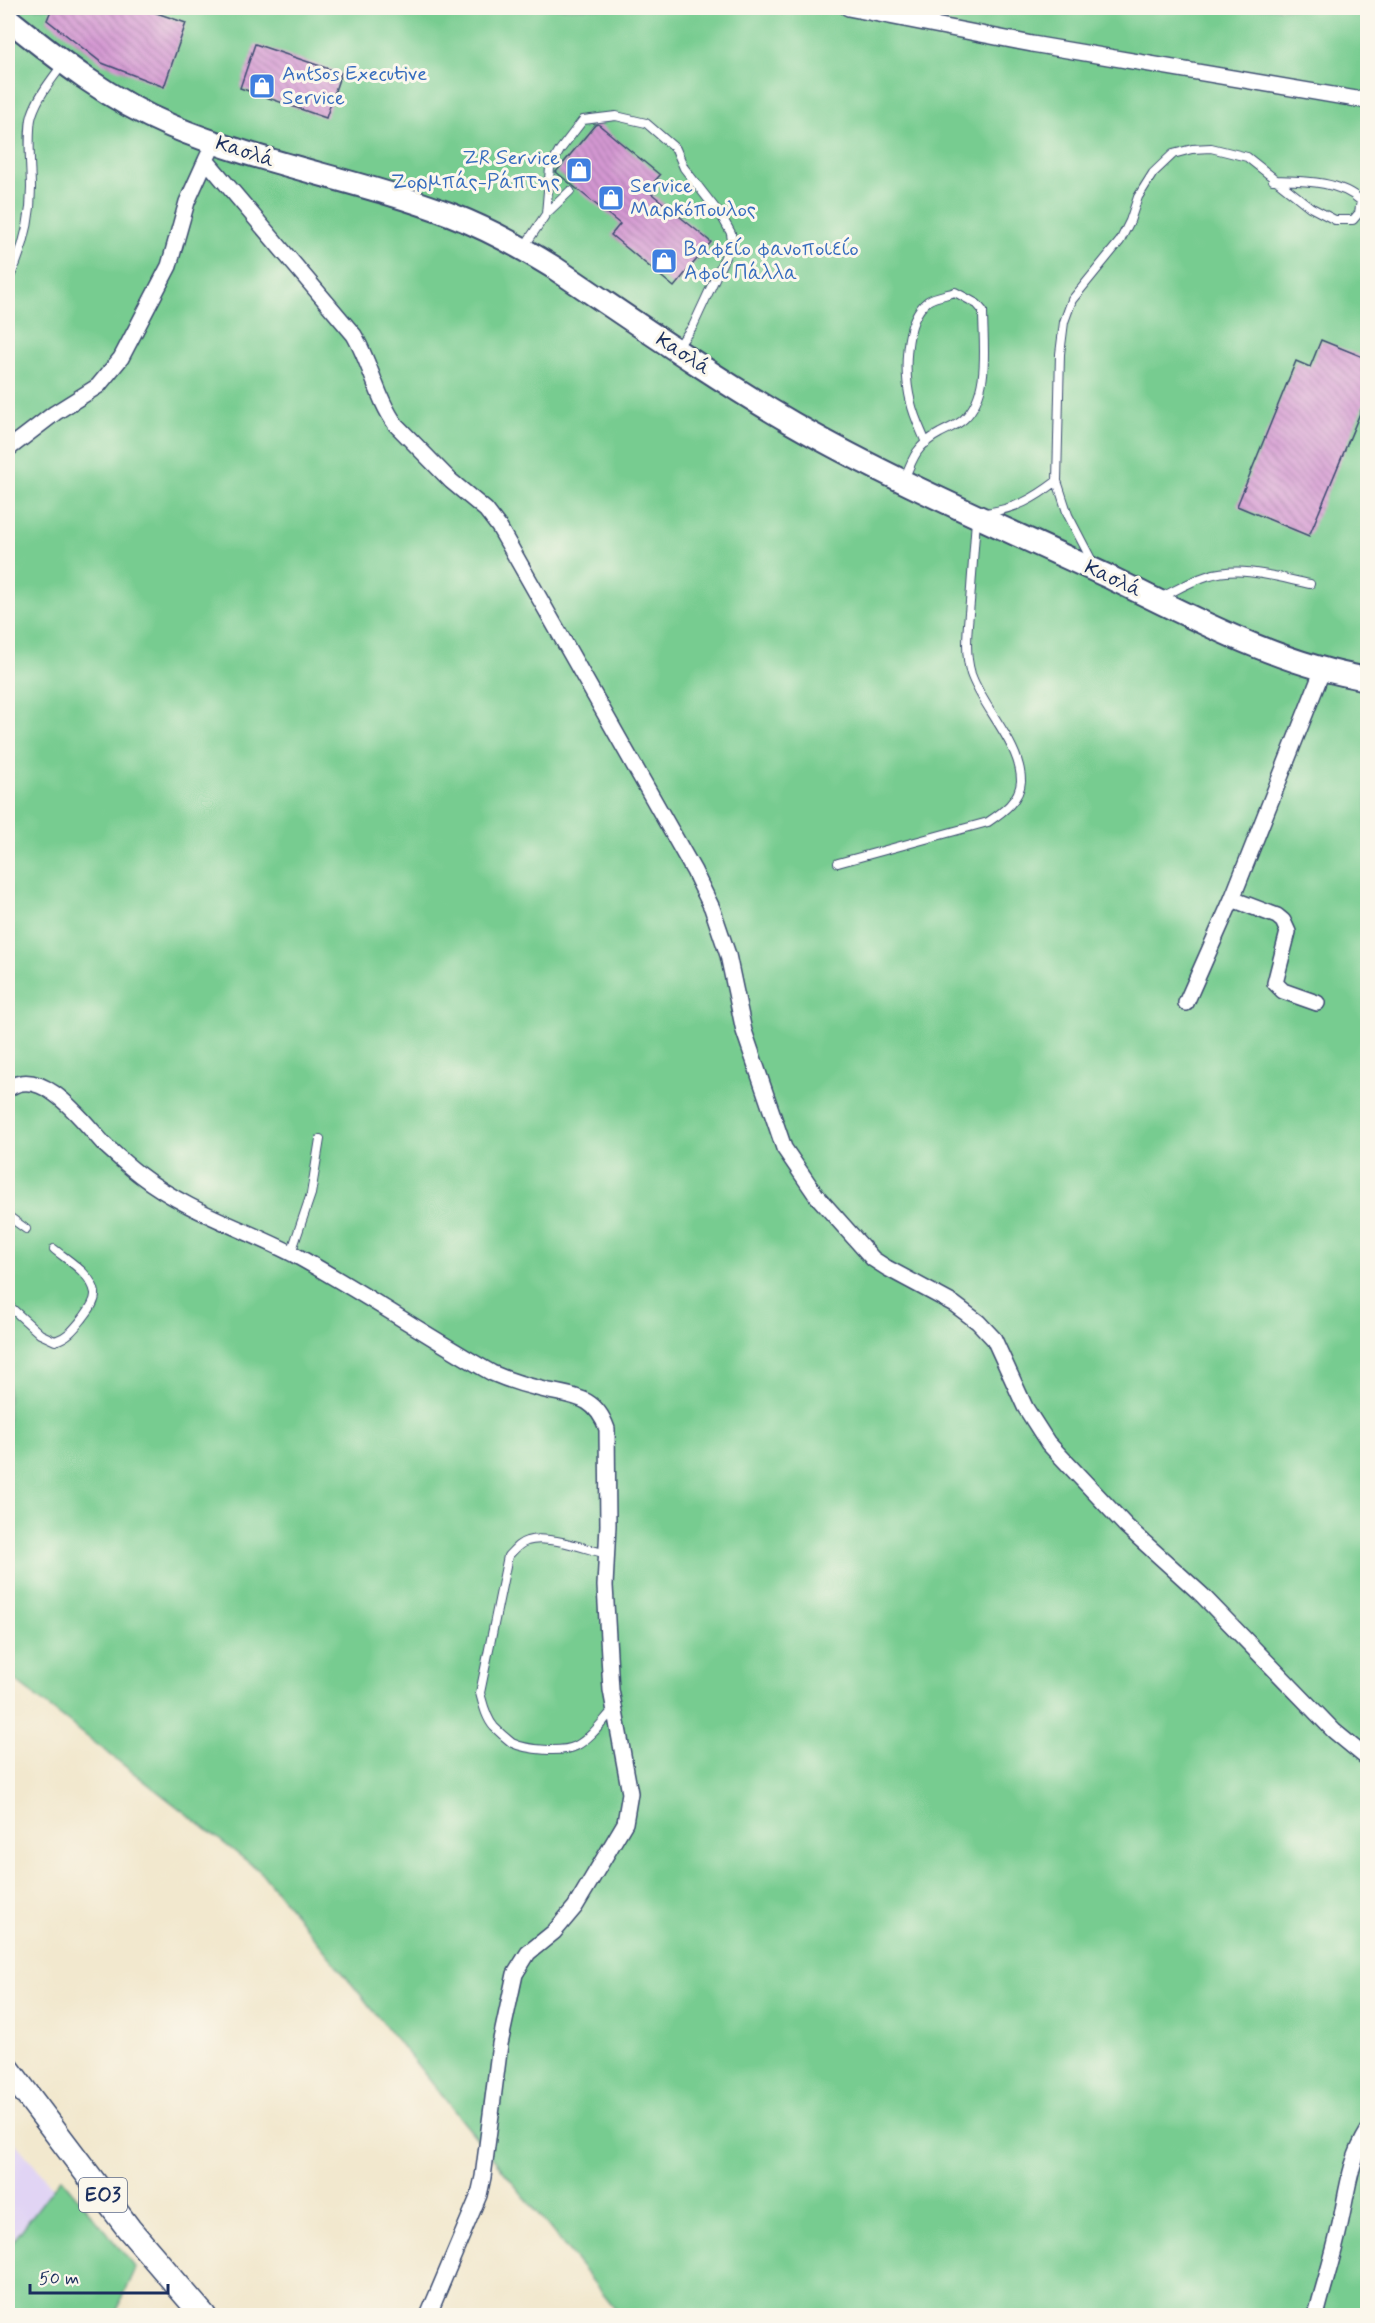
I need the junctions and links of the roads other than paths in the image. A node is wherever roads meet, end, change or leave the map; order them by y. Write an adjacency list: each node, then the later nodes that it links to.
1 (848, 8): 4 (street)
2 (8, 19): 3 (street, Κασλά)
3 (63, 64): 5 (street, Κασλά); 10 (lane)
4 (1368, 100)
5 (210, 152): 9 (street, Κασλά); 13 (street); 35 (street)
6 (1273, 180): 6 (lane); 15 (lane)
7 (570, 191): 8 (lane)
8 (546, 214): 9 (lane); 11 (lane)
9 (524, 249): 11 (street, Κασλά)
10 (8, 280)
11 (676, 349): 14 (street, Κασλά)
12 (926, 443): 12 (lane); 14 (lane)
13 (8, 449)
14 (904, 481): 16 (street, Κασλά)
15 (1057, 481): 16 (lane); 17 (lane)
16 (976, 515): 17 (street, Κασλά); 22 (lane)
17 (1097, 572): 19 (street, Κασλά)
18 (1310, 584): 19 (lane)
19 (1156, 600): 20 (street, Κασλά)
20 (1323, 669): 21 (street, Κασλά); 23 (street)
21 (1368, 679)
22 (838, 863)
23 (1232, 899): 24 (street); 25 (street)
24 (1186, 1003)
25 (1317, 1003)
26 (8, 1089): 31 (street)
27 (320, 1139): 31 (lane)
28 (8, 1216): 29 (lane)
29 (26, 1229)
30 (54, 1249): 32 (lane)
31 (291, 1253): 33 (street)
32 (8, 1305)
33 (607, 1554): 34 (street); 34 (lane)
34 (614, 1709): 39 (street)
35 (1368, 1759)
36 (8, 2069): 38 (main road, ΕΟ3)
37 (1368, 2131): 40 (street)
38 (204, 2316)
39 (428, 2316)
40 (1316, 2316)

